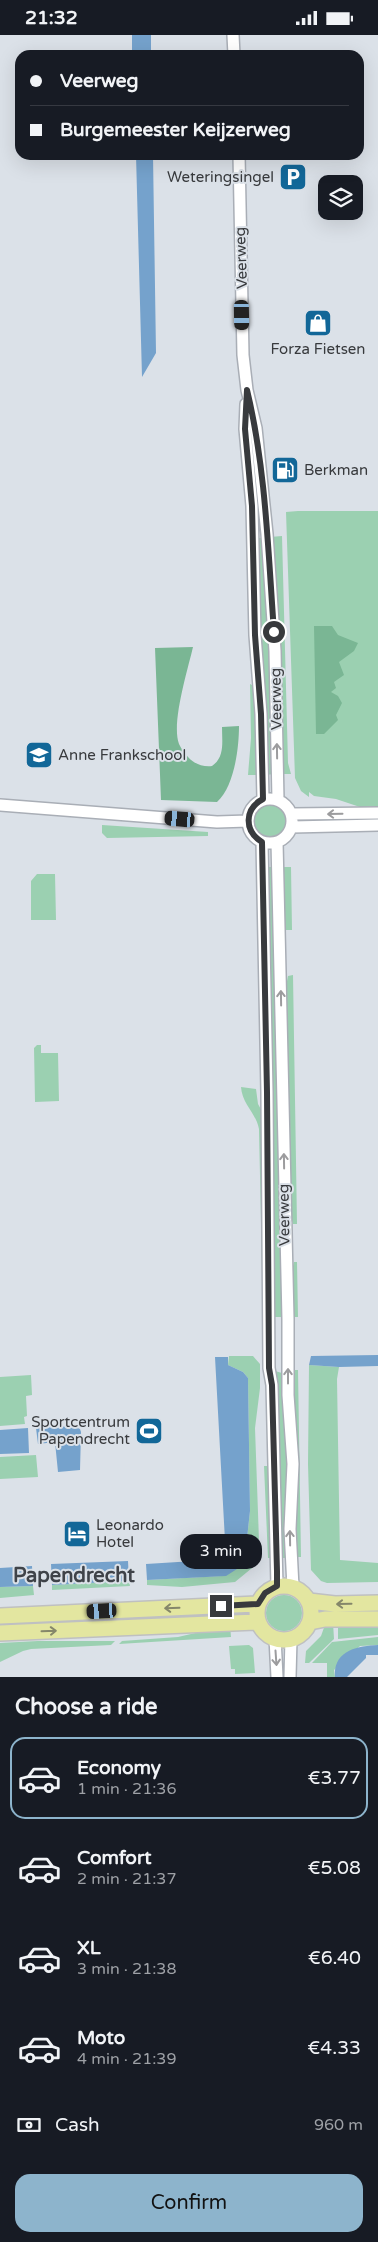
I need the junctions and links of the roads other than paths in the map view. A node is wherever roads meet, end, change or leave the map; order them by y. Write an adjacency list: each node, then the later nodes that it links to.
1 (233, 35): 2 (street)
2 (234, 50)
3 (239, 160): 4 (street, Veerweg)
4 (247, 390): 5 (street, Veerweg); 6 (street, Veerweg, one-way to 4)
5 (263, 799): 6 (street); 10 (street)
6 (278, 800): 9 (street)
7 (0, 805): 10 (street)
8 (378, 813): 9 (street, one-way to 9)
9 (292, 814): 12 (street)
10 (248, 821): 13 (street)
11 (378, 825): 12 (street)
12 (292, 827): 14 (street)
13 (262, 842): 14 (street); 15 (street, Veerweg)
14 (277, 842): 16 (street, Veerweg, one-way to 14)
15 (277, 1586): 16 (main road); 19 (main road)
16 (293, 1587): 17 (main road)
17 (309, 1601): 18 (main road, one-way to 17); 22 (main road)
18 (378, 1603)
19 (258, 1604): 20 (main road, one-way to 20); 23 (main road)
20 (0, 1616)
21 (378, 1619): 22 (main road)
22 (310, 1621): 26 (main road)
23 (258, 1622): 24 (main road, one-way to 23); 25 (main road)
24 (0, 1633)
25 (275, 1639): 26 (main road); 27 (street, one-way to 27)
26 (291, 1639): 28 (street)
27 (277, 1677)
28 (290, 1677)

